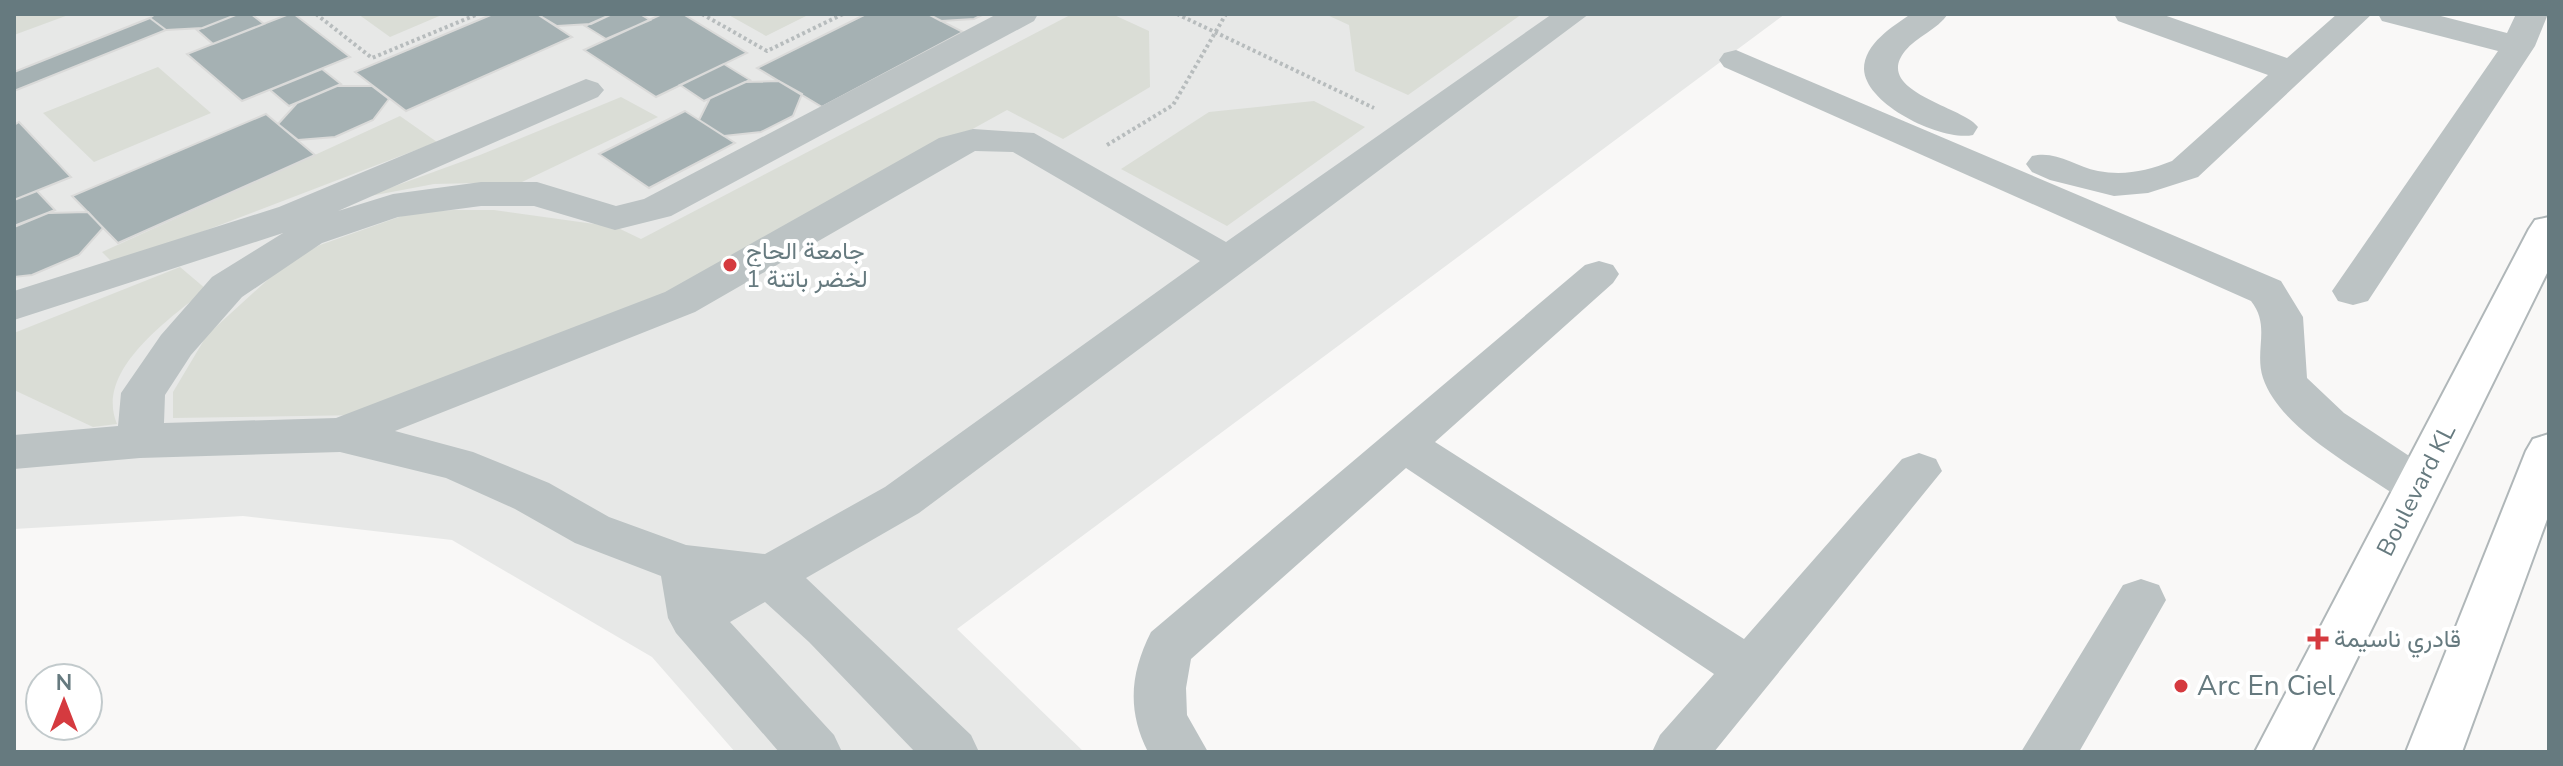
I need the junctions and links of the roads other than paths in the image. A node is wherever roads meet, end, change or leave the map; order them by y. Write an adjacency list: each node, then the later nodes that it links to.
1 (1022, 14): 11 (street)
2 (1573, 14): 13 (street)
3 (1932, 14): 9 (street)
4 (2130, 14): 9 (street)
5 (2356, 14): 9 (street)
6 (2394, 14): 7 (street)
7 (2525, 30): 15 (street)
8 (1736, 60): 23 (street)
9 (2290, 71)
10 (586, 90): 11 (street)
11 (300, 225): 16 (street); 18 (street)
12 (2549, 229): 23 (main road, Boulevard KL)
13 (1228, 260): 17 (street); 25 (street)
14 (1599, 274): 19 (street)
15 (2353, 291)
16 (14, 306)
17 (340, 435): 18 (street); 24 (street)
18 (140, 441): 21 (street)
19 (1405, 445): 28 (street); 31 (street)
20 (2549, 451): 35 (main road)
21 (14, 452)
22 (1919, 471): 28 (street)
23 (2418, 486): 34 (main road, Boulevard KL)
24 (684, 564): 25 (street); 27 (street)
25 (767, 574): 27 (street); 30 (street)
26 (2141, 600): 33 (street)
27 (694, 618): 29 (street)
28 (1750, 670): 32 (street)
29 (814, 752)
30 (951, 752)
31 (1180, 752)
32 (1680, 752)
33 (2049, 752)
34 (2283, 752)
35 (2434, 752)

